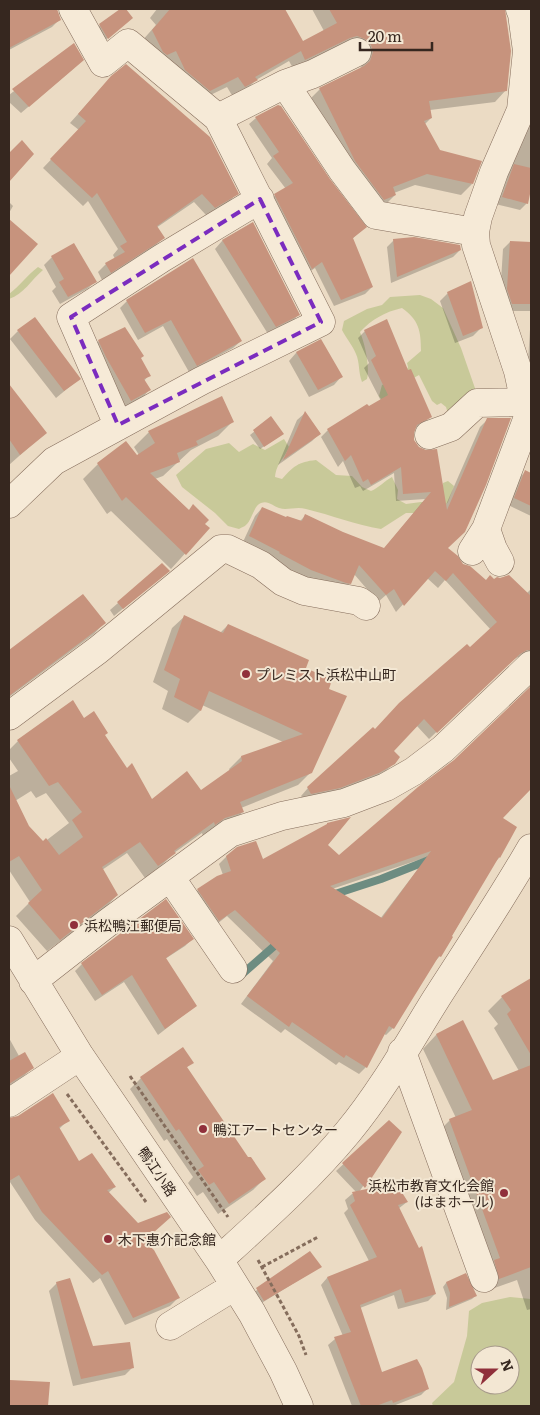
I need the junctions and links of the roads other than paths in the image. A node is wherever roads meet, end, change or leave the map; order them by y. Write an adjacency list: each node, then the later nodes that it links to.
1 (73, 9): 6 (street)
2 (520, 9): 5 (street)
3 (357, 52): 4 (street)
4 (285, 84): 6 (street); 8 (street)
5 (526, 112): 8 (street)
6 (218, 118): 7 (street)
7 (260, 199): 10 (street); 10 (street)
8 (475, 232): 9 (street)
9 (528, 413): 11 (street); 13 (street)
10 (118, 425): 12 (street)
11 (430, 435)
12 (9, 504)
13 (500, 562)
14 (366, 606): 16 (street)
15 (531, 665): 19 (street)
16 (9, 716)
17 (531, 848): 18 (street)
18 (524, 876): 23 (street)
19 (170, 877): 21 (street); 22 (street)
20 (9, 940): 22 (street, 鴨江小路)
21 (233, 969)
22 (33, 981): 24 (street, 鴨江小路)
23 (402, 1052): 26 (street); 27 (street)
24 (80, 1056): 25 (street); 26 (street, 鴨江小路)
25 (9, 1102)
26 (219, 1260): 28 (street, 鴨江小路)
27 (484, 1278)
28 (235, 1286): 29 (street); 30 (street, 鴨江小路)
29 (170, 1326)
30 (299, 1406)

